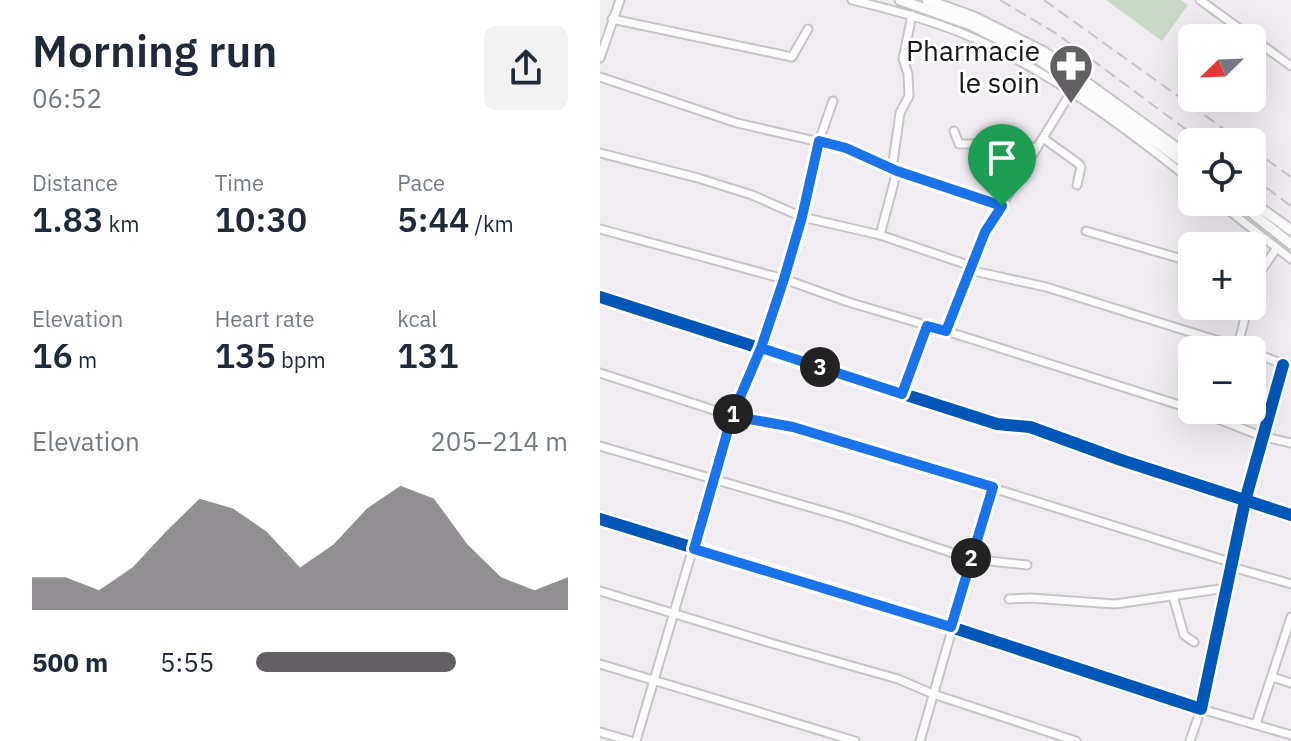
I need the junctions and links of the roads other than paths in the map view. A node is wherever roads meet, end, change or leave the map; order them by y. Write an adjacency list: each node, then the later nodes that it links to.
1 (620, 0): 7 (street)
2 (852, 0): 6 (street)
3 (900, 0): 12 (main road)
4 (927, 0): 19 (main road)
5 (1200, 0): 10 (street)
6 (912, 15): 12 (street); 21 (street)
7 (612, 19): 8 (street); 9 (street)
8 (808, 29)
9 (600, 58)
10 (1291, 66)
11 (600, 77): 16 (street)
12 (1074, 88): 15 (street); 20 (main road)
13 (833, 101): 16 (street)
14 (954, 131): 17 (street)
15 (1043, 138): 17 (street); 22 (street)
16 (819, 141): 21 (street); 27 (street)
17 (1037, 148): 23 (street)
18 (600, 153): 27 (street)
19 (1178, 158)
20 (1178, 159)
21 (894, 170): 23 (street); 31 (street)
22 (1077, 185)
23 (1002, 206): 37 (street)
24 (1266, 212): 29 (main road)
25 (1235, 216): 33 (street)
26 (1256, 216): 32 (main road)
27 (802, 217): 31 (street); 38 (street)
28 (600, 229): 38 (street)
29 (1291, 230)
30 (1086, 231): 34 (street)
31 (880, 235): 37 (street)
32 (1291, 244)
33 (1276, 249): 35 (street); 36 (street)
34 (1178, 258)
35 (1291, 259)
36 (1266, 262)
37 (970, 268): 41 (street); 42 (street)
38 (784, 279): 40 (street); 43 (street)
39 (600, 297): 43 (street)
40 (927, 326): 41 (street); 47 (street)
41 (946, 331): 48 (street)
42 (1200, 336)
43 (761, 348): 47 (street); 49 (street)
44 (1266, 357): 45 (street)
45 (1287, 366): 51 (street)
46 (600, 373): 49 (street)
47 (902, 394): 56 (street)
48 (1178, 404)
49 (732, 416): 54 (street); 55 (street)
50 (1231, 424): 51 (street)
51 (1261, 436): 52 (street); 56 (street)
52 (1291, 443)
53 (600, 446): 54 (street)
54 (714, 481): 59 (street); 60 (street)
55 (993, 487): 60 (street); 62 (street)
56 (1245, 501): 57 (street); 62 (street)
57 (1291, 515)
58 (600, 519): 59 (street)
59 (694, 549): 68 (street); 70 (street)
60 (971, 559): 61 (street); 70 (street)
61 (1027, 565)
62 (1232, 565): 63 (street); 64 (street)
63 (1291, 584)
64 (1227, 588): 66 (street); 78 (street)
65 (600, 591): 68 (street)
66 (1173, 596): 67 (street); 72 (street)
67 (1009, 599)
68 (674, 613): 75 (street); 77 (street)
69 (1291, 617): 71 (street)
70 (951, 627): 77 (street); 78 (street)
71 (1289, 629): 74 (street)
72 (1194, 642)
73 (600, 664): 75 (street)
74 (1272, 677): 76 (street); 79 (street)
75 (655, 680): 82 (street); 83 (street)
76 (1291, 683)
77 (933, 694): 84 (street); 85 (street)
78 (1201, 709): 79 (street); 86 (street)
79 (1256, 724): 81 (street)
80 (600, 732): 82 (street)
81 (1291, 735)
82 (634, 741)
83 (855, 741)
84 (920, 741)
85 (1076, 741)
86 (1190, 741)

